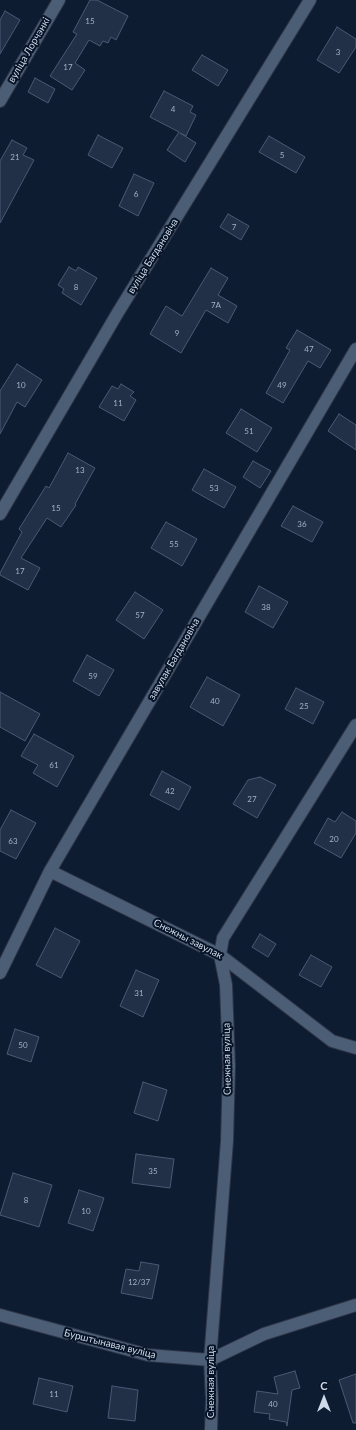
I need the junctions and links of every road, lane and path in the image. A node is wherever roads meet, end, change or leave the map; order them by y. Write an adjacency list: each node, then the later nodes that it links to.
1 (59, 0): 3 (street, вуліца Лорчэнкі)
2 (310, 0): 5 (street, вуліца Багдановіча)
3 (0, 100)
4 (356, 349): 7 (street, завулак Багдановіча)
5 (0, 514)
6 (356, 725): 8 (street, Снежная вуліца)
7 (50, 871): 8 (street, Снежны завулак); 9 (street, завулак Багдановіча)
8 (220, 955): 10 (street, Снежны завулак); 13 (street, Снежная вуліца)
9 (0, 972)
10 (356, 1048)
11 (356, 1306): 13 (street)
12 (0, 1315): 13 (street, Бурштынавая вуліца)
13 (210, 1360): 14 (street, Снежная вуліца)
14 (211, 1430)

